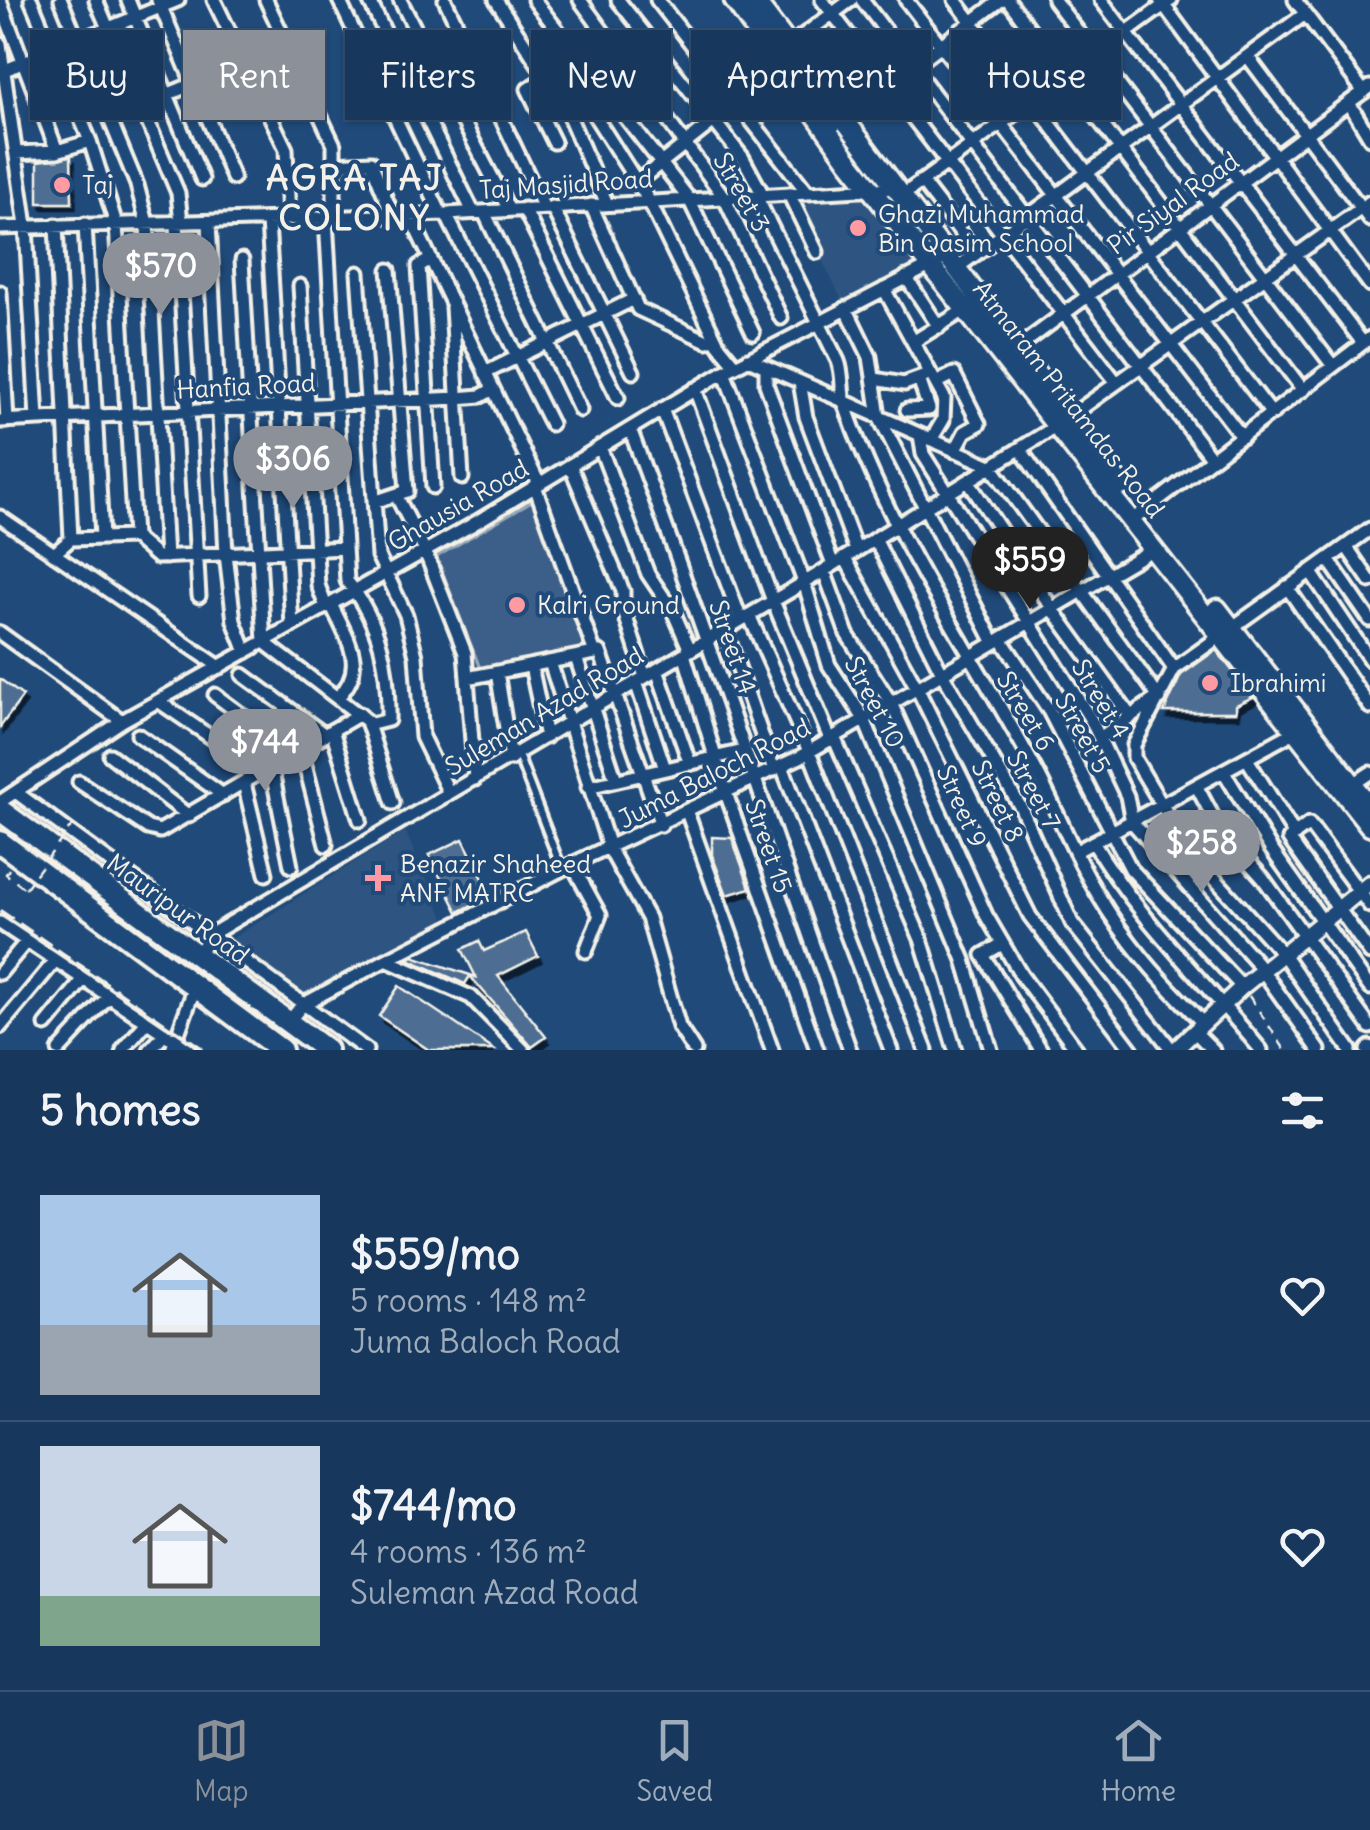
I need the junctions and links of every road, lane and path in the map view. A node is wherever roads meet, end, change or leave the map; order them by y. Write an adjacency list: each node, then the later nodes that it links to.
1 (31, 0): 36 (street)
2 (61, 0): 37 (street)
3 (96, 0): 35 (street)
4 (128, 0): 33 (street)
5 (178, 0): 30 (street)
6 (214, 0): 39 (street)
7 (266, 0): 40 (street)
8 (338, 0): 128 (street)
9 (369, 0): 127 (street)
10 (400, 0): 126 (street)
11 (445, 0): 124 (street)
12 (496, 0): 54 (street)
13 (534, 0): 104 (street)
14 (580, 0): 96 (street, Street 3)
15 (618, 0): 65 (street, Street 6)
16 (657, 0): 51 (street)
17 (734, 0): 41 (main road, Atmaram Pritamdas Road)
18 (754, 0): 42 (main road, Atmaram Pritamdas Road)
19 (822, 0): 31 (street)
20 (850, 0): 31 (street)
21 (862, 0): 45 (street)
22 (906, 0): 53 (street)
23 (955, 0): 34 (street)
24 (1004, 0): 34 (street); 47 (street)
25 (1054, 0): 48 (street)
26 (1102, 0): 49 (street)
27 (1295, 0): 32 (street)
28 (0, 1): 59 (street)
29 (1165, 2): 49 (street); 61 (street)
30 (160, 3): 33 (street); 57 (street)
31 (832, 14): 43 (street); 44 (street)
32 (1304, 14): 56 (street, Ghausia Road); 64 (street)
33 (135, 16): 35 (street); 67 (street)
34 (972, 22): 46 (street); 53 (street)
35 (108, 28): 38 (street)
36 (44, 30)
37 (74, 30)
38 (104, 30)
39 (228, 30)
40 (280, 30)
41 (762, 30)
42 (770, 30)
43 (810, 30)
44 (844, 30)
45 (884, 30)
46 (978, 30)
47 (1028, 30)
48 (1077, 30)
49 (1126, 32): 50 (street); 69 (street)
50 (1121, 35)
51 (691, 43)
52 (0, 44): 60 (street)
53 (941, 46): 55 (street); 89 (street)
54 (531, 54)
55 (931, 54)
56 (1248, 57): 61 (street, Ghausia Road); 92 (street)
57 (183, 59)
58 (30, 61): 59 (street)
59 (23, 63): 60 (street); 99 (street)
60 (2, 71): 100 (street)
61 (1217, 78): 69 (street, Ghausia Road); 101 (street)
62 (183, 88): 67 (street)
63 (1121, 88): 90 (street)
64 (1367, 90): 70 (street, Pir Siyal Road)
65 (691, 91)
66 (931, 92): 97 (street)
67 (167, 94): 68 (street); 107 (street)
68 (163, 96)
69 (1181, 103): 90 (street, Ghausia Road); 110 (street)
70 (1348, 103): 92 (street, Pir Siyal Road); 93 (street)
71 (82, 120): 94 (street)
72 (111, 120): 137 (street)
73 (147, 120): 138 (street)
74 (208, 120): 106 (street)
75 (272, 120): 133 (street)
76 (322, 120): 103 (street)
77 (543, 120): 95 (street)
78 (571, 120): 121 (street)
79 (597, 120): 109 (street, Street 10)
80 (714, 120): 96 (street); 115 (street, Street 6)
81 (752, 120): 114 (street)
82 (821, 120): 91 (main road, Atmaram Pritamdas Road)
83 (841, 120): 91 (street)
84 (845, 120): 117 (main road, Atmaram Pritamdas Road)
85 (914, 120): 102 (street)
86 (1004, 120): 89 (street)
87 (1047, 120): 105 (street)
88 (1099, 120): 98 (street)
89 (1000, 123): 97 (street); 112 (street)
90 (1150, 126): 98 (street, Ghausia Road); 122 (street)
91 (827, 131): 111 (main road, Atmaram Pritamdas Road)
92 (1308, 134): 101 (street, Pir Siyal Road); 123 (street)
93 (1370, 138)
94 (90, 141): 99 (street); 140 (street)
95 (554, 142)
96 (685, 143): 104 (street); 116 (street, Street 3)
97 (971, 144): 102 (street); 129 (street)
98 (1120, 148): 105 (street, Ghausia Road); 143 (street)
99 (57, 151): 100 (street)
100 (16, 152): 142 (street)
101 (1274, 157): 110 (street, Pir Siyal Road); 145 (street)
102 (947, 162): 108 (street); 146 (street)
103 (334, 164): 130 (street); 132 (street)
104 (661, 164): 109 (street); 118 (street)
105 (1087, 172): 112 (street, Ghausia Road); 147 (street)
106 (233, 178)
107 (202, 179)
108 (921, 181): 117 (street); 148 (street)
109 (637, 182): 119 (street, Street 10)
110 (1240, 182): 122 (street, Pir Siyal Road); 150 (street)
111 (872, 190): 114 (street, Taj Masjid Road); 117 (main road, Atmaram Pritamdas Road)
112 (1054, 193): 129 (street, Ghausia Road); 156 (street)
113 (789, 194): 114 (street, Taj Masjid Road); 115 (street, Taj Masjid Road); 149 (street)
114 (808, 194)
115 (759, 196): 116 (street, Taj Masjid Road); 173 (street, Street 6)
116 (724, 197): 118 (street, Taj Masjid Road); 171 (street, Street 3)
117 (894, 197): 153 (main road, Atmaram Pritamdas Road)
118 (689, 198): 119 (street, Taj Masjid Road); 176 (street)
119 (649, 201): 121 (street, Taj Masjid Road); 177 (street, Street 10)
120 (591, 204): 121 (street, Taj Masjid Road); 124 (street, Taj Masjid Road); 164 (street)
121 (607, 204)
122 (1210, 204): 143 (street, Pir Siyal Road); 157 (street)
123 (1366, 205): 134 (street); 145 (street, Suleman Azad Road)
124 (548, 208): 125 (street, Taj Masjid Road); 169 (street)
125 (524, 209): 126 (street, Taj Masjid Road); 174 (street)
126 (508, 210): 127 (street, Taj Masjid Road)
127 (478, 212): 128 (street, Taj Masjid Road); 179 (street)
128 (444, 214): 131 (street, Taj Masjid Road); 183 (street)
129 (1025, 215): 146 (street, Ghausia Road); 163 (street)
130 (393, 216): 131 (street, Taj Masjid Road); 132 (street, Taj Masjid Road)
131 (410, 216): 151 (street)
132 (330, 219): 133 (street, Taj Masjid Road); 205 (street)
133 (289, 220): 135 (street, Taj Masjid Road)
134 (1370, 220)
135 (268, 221): 136 (street, Taj Masjid Road); 207 (street)
136 (209, 222): 138 (street, Taj Masjid Road); 209 (street)
137 (146, 223): 138 (street, Taj Masjid Road); 140 (street, Taj Masjid Road); 214 (street)
138 (179, 223): 213 (street)
139 (84, 224): 140 (street, Taj Masjid Road); 141 (street, Taj Masjid Road); 217 (street)
140 (116, 224): 216 (street)
141 (56, 225): 142 (street, Taj Masjid Road); 219 (street)
142 (26, 226): 144 (street, Taj Masjid Road); 220 (street)
143 (1180, 227): 147 (street, Pir Siyal Road); 165 (street)
144 (0, 228)
145 (1329, 231): 150 (street, Suleman Azad Road); 159 (street)
146 (1001, 232): 148 (street, Ghausia Road); 170 (street)
147 (1148, 250): 156 (street, Pir Siyal Road); 172 (street)
148 (975, 251): 153 (street, Ghausia Road)
149 (817, 252)
150 (1296, 256): 157 (street, Suleman Azad Road); 178 (street)
151 (431, 259): 166 (street); 201 (street)
152 (242, 260): 208 (street)
153 (943, 264): 158 (street, Ghausia Road); 168 (main road, Atmaram Pritamdas Road); 182 (main road, Atmaram Pritamdas Road)
154 (388, 270): 202 (street)
155 (358, 272): 204 (street)
156 (1116, 272): 163 (street, Pir Siyal Road); 181 (street)
157 (1265, 276): 165 (street, Suleman Azad Road); 186 (street)
158 (906, 277): 161 (street, Ghausia Road); 175 (street)
159 (1370, 284)
160 (300, 286): 206 (street)
161 (884, 288): 167 (street, Ghausia Road); 180 (street)
162 (0, 292): 221 (street)
163 (1086, 295): 170 (street, Pir Siyal Road); 185 (street)
164 (634, 299): 169 (street); 177 (street)
165 (1234, 299): 172 (street, Suleman Azad Road); 198 (street)
166 (452, 302): 190 (street); 199 (street)
167 (846, 308): 173 (street, Ghausia Road); 192 (street, Street 5)
168 (966, 309): 175 (street); 182 (main road, Atmaram Pritamdas Road)
169 (604, 313): 174 (street); 189 (street)
170 (1064, 313): 182 (street, Pir Siyal Road); 194 (street)
171 (781, 318)
172 (1202, 322): 181 (street, Suleman Azad Road); 215 (street)
173 (818, 323): 184 (street, Ghausia Road); 203 (street, Street 6)
174 (580, 326): 179 (street); 200 (street)
175 (938, 326): 180 (street)
176 (753, 334)
177 (716, 338): 188 (street, Street 10)
178 (1366, 340): 186 (street)
179 (547, 342): 183 (street); 210 (street)
180 (913, 342): 191 (street)
181 (1171, 344): 185 (street, Suleman Azad Road); 226 (street)
182 (1010, 353): 222 (main road, Atmaram Pritamdas Road)
183 (518, 356): 190 (street); 223 (street)
184 (748, 359): 187 (street); 188 (street, Ghausia Road)
185 (1140, 366): 194 (street, Suleman Azad Road); 231 (street)
186 (1333, 366): 198 (street)
187 (766, 367): 193 (street); 262 (street)
188 (730, 369): 197 (street, Ghausia Road); 267 (street, Street 10)
189 (633, 372)
190 (485, 373): 196 (street)
191 (928, 379): 195 (street); 212 (street); 227 (street); 230 (street)
192 (875, 380): 195 (street); 218 (street, Street 5)
193 (800, 382): 203 (street); 262 (street)
194 (1117, 382): 222 (street, Suleman Azad Road)
195 (904, 384): 212 (street)
196 (493, 390): 199 (street, Hanfia Road); 236 (street)
197 (695, 390): 211 (street, Ghausia Road); 272 (street)
198 (1303, 390): 215 (street)
199 (457, 398): 201 (street, Hanfia Road); 234 (street)
200 (618, 398)
201 (425, 399): 202 (street, Hanfia Road); 237 (street)
202 (396, 401): 204 (street, Hanfia Road); 239 (street)
203 (843, 401): 218 (street); 244 (street, Street 6)
204 (366, 403): 205 (street, Hanfia Road); 240 (street)
205 (336, 404): 206 (street, Hanfia Road); 251 (street)
206 (306, 406): 207 (street, Hanfia Road); 254 (street)
207 (276, 407): 208 (street, Hanfia Road); 253 (street)
208 (247, 409): 209 (street, Hanfia Road); 256 (street)
209 (218, 410): 213 (street, Hanfia Road); 258 (street)
210 (580, 410)
211 (662, 410): 225 (street, Ghausia Road); 275 (street)
212 (907, 410): 224 (street)
213 (186, 412): 214 (street, Hanfia Road); 259 (street)
214 (157, 414): 216 (street, Hanfia Road); 260 (street)
215 (1272, 414): 226 (street)
216 (126, 415): 217 (street, Hanfia Road); 246 (street)
217 (98, 416): 219 (street, Hanfia Road); 247 (street)
218 (879, 417): 224 (street); 241 (street, Street 5)
219 (66, 418): 220 (street, Hanfia Road); 248 (street)
220 (37, 419): 221 (street, Hanfia Road)
221 (4, 421)
222 (1064, 421): 229 (street, Suleman Azad Road); 242 (main road, Atmaram Pritamdas Road)
223 (552, 424)
224 (898, 425): 227 (street)
225 (630, 429): 228 (street, Ghausia Road); 282 (street, Street 14)
226 (1242, 436): 231 (street)
227 (926, 438): 230 (street); 238 (street, Street 4)
228 (600, 447): 232 (street, Ghausia Road); 286 (street, Street 15)
229 (1020, 449): 233 (street, Suleman Azad Road); 265 (street)
230 (955, 451): 233 (street)
231 (1212, 460): 242 (street)
232 (570, 465): 236 (street, Ghausia Road); 298 (street)
233 (991, 466): 235 (street, Suleman Azad Road); 270 (street)
234 (462, 478)
235 (968, 481): 238 (street, Suleman Azad Road); 274 (street)
236 (537, 485): 255 (street, Ghausia Road); 287 (street)
237 (433, 487)
238 (947, 494): 241 (street, Suleman Azad Road); 277 (street, Street 4)
239 (396, 495): 240 (street); 255 (street)
240 (374, 502): 264 (street)
241 (923, 509): 244 (street, Suleman Azad Road); 283 (street, Street 5)
242 (1137, 516): 252 (main road, Atmaram Pritamdas Road); 280 (main road, Atmaram Pritamdas Road)
243 (0, 517): 257 (street)
244 (898, 524): 249 (street, Suleman Azad Road); 289 (street, Street 6)
245 (1369, 532): 250 (street)
246 (134, 537): 247 (street); 260 (street)
247 (102, 538): 248 (street)
248 (70, 539): 257 (street)
249 (874, 539): 262 (street, Suleman Azad Road); 296 (street, Street 7)
250 (1346, 546): 261 (street); 266 (street)
251 (345, 548): 254 (street); 269 (street)
252 (1155, 548): 265 (street, Juma Baloch Road); 280 (main road, Atmaram Pritamdas Road)
253 (286, 550): 254 (street); 256 (street); 278 (street)
254 (316, 550): 273 (street)
255 (425, 551): 264 (street, Ghausia Road); 299 (street)
256 (258, 553): 258 (street); 284 (street)
257 (54, 554): 293 (street)
258 (226, 554): 259 (street); 285 (street)
259 (196, 556): 260 (street); 271 (street)
260 (166, 557)
261 (1328, 558): 263 (street); 276 (street)
262 (839, 561): 267 (street, Suleman Azad Road); 301 (street, Street 8); 307 (street, Street 9)
263 (1310, 571): 268 (street); 290 (street)
264 (386, 573): 269 (street, Ghausia Road); 345 (street)
265 (1107, 576): 270 (street, Juma Baloch Road); 294 (street)
266 (1370, 581)
267 (804, 582): 272 (street, Suleman Azad Road); 312 (street, Street 10)
268 (1287, 587): 280 (street); 300 (street)
269 (355, 591): 273 (street, Ghausia Road); 311 (street)
270 (1080, 592): 274 (street, Juma Baloch Road); 305 (street)
271 (199, 596)
272 (772, 601): 275 (street, Suleman Azad Road); 319 (street)
273 (329, 605): 278 (street, Ghausia Road); 304 (street)
274 (1052, 608): 277 (street, Juma Baloch Road); 310 (street)
275 (745, 618): 279 (street, Suleman Azad Road); 323 (street)
276 (1370, 620)
277 (1027, 622): 283 (street, Juma Baloch Road); 320 (street, Street 4)
278 (292, 626): 284 (street, Ghausia Road)
279 (725, 629): 282 (street, Suleman Azad Road); 329 (street)
280 (1226, 630): 294 (street); 315 (main road, Atmaram Pritamdas Road)
281 (0, 633): 313 (street)
282 (709, 639): 286 (street, Suleman Azad Road); 322 (street, Street 14)
283 (997, 640): 289 (street, Juma Baloch Road); 359 (street, Street 5)
284 (264, 642): 285 (street, Ghausia Road); 304 (street)
285 (246, 652): 293 (street, Ghausia Road)
286 (687, 652): 298 (street, Suleman Azad Road); 326 (street, Street 15)
287 (595, 653): 288 (street); 303 (street)
288 (576, 657): 291 (street); 309 (street)
289 (968, 658): 296 (street, Juma Baloch Road); 365 (street, Street 6)
290 (1370, 660)
291 (550, 662): 292 (street); 314 (street)
292 (531, 666): 295 (street); 318 (street)
293 (220, 667): 306 (street, Ghausia Road)
294 (1174, 669): 305 (street)
295 (497, 672): 299 (street); 325 (street)
296 (942, 673): 301 (street, Juma Baloch Road); 401 (street, Street 7)
297 (243, 675): 316 (street)
298 (646, 677): 303 (street, Suleman Azad Road); 328 (street); 331 (street)
299 (467, 678): 335 (street)
300 (1364, 687): 308 (street)
301 (917, 688): 307 (street, Juma Baloch Road); 419 (street, Street 8)
302 (215, 695): 321 (street)
303 (613, 696): 309 (street, Suleman Azad Road); 334 (street)
304 (338, 697): 311 (street)
305 (1160, 697): 310 (street); 349 (street)
306 (158, 701): 313 (street, Ghausia Road); 330 (street)
307 (891, 703): 312 (street, Juma Baloch Road); 378 (street, Street 9)
308 (1370, 707)
309 (591, 709): 314 (street, Suleman Azad Road); 336 (street)
310 (1131, 716): 320 (street)
311 (364, 719): 316 (street); 348 (street)
312 (864, 719): 319 (street, Juma Baloch Road); 416 (street, Street 10)
313 (122, 722): 343 (street, Ghausia Road)
314 (566, 724): 318 (street, Suleman Azad Road); 340 (street)
315 (1300, 729): 327 (street); 342 (main road, Atmaram Pritamdas Road)
316 (328, 733): 321 (street); 354 (street)
317 (138, 735): 346 (street)
318 (546, 738): 325 (street, Suleman Azad Road)
319 (832, 738): 323 (street, Juma Baloch Road); 415 (street)
320 (1100, 738): 355 (street, Street 4)
321 (297, 751): 330 (street); 363 (street)
322 (744, 751): 326 (street); 337 (street, Street 14)
323 (810, 752): 329 (street, Juma Baloch Road); 414 (street)
324 (110, 755): 353 (street)
325 (515, 757): 335 (street, Suleman Azad Road); 367 (lane)
326 (716, 758): 328 (street); 344 (street, Street 15)
327 (1247, 759): 332 (street); 360 (street)
328 (690, 764): 331 (street)
329 (778, 768): 337 (street, Juma Baloch Road); 413 (street)
330 (266, 769): 339 (street); 366 (street)
331 (665, 769): 334 (street)
332 (1224, 772): 341 (street); 373 (street)
333 (1370, 773): 342 (street)
334 (643, 774): 336 (street); 357 (street)
335 (476, 779): 345 (street, Suleman Azad Road)
336 (616, 780): 340 (street)
337 (752, 780): 344 (street, Juma Baloch Road); 412 (street, Street 14)
338 (78, 782): 353 (street)
339 (244, 782): 346 (street); 369 (street)
340 (588, 786): 364 (street)
341 (1198, 787): 349 (street); 375 (street)
342 (1347, 788): 350 (main road, Atmaram Pritamdas Road); 358 (main road, Atmaram Pritamdas Road)
343 (17, 793): 347 (street, Ghausia Road); 377 (street)
344 (726, 793): 352 (street, Juma Baloch Road); 411 (street, Street 15)
345 (449, 794): 377 (street, Suleman Azad Road)
346 (223, 795): 353 (street)
347 (0, 802)
348 (393, 803)
349 (1162, 806): 355 (street); 381 (street)
350 (1370, 807)
351 (0, 810): 377 (highway, Mauripur Road)
352 (687, 812): 357 (street, Juma Baloch Road); 410 (street)
353 (189, 816)
354 (360, 820)
355 (1132, 822): 359 (street); 384 (street, Street 4)
356 (73, 824): 368 (path, bridge)
357 (660, 825): 364 (street, Juma Baloch Road)
358 (1370, 826)
359 (1110, 833): 362 (street); 388 (street, Street 5)
360 (1295, 835): 370 (street); 372 (street)
361 (0, 842): 387 (highway, Mauripur Road)
362 (1093, 842): 365 (street); 391 (street)
363 (326, 845)
364 (610, 850): 367 (street, Juma Baloch Road); 409 (street)
365 (1074, 852): 397 (street, Street 6)
366 (291, 866)
367 (567, 867): 379 (street); 382 (street, Juma Baloch Road)
368 (6, 874)
369 (266, 874)
370 (1365, 887): 371 (street); 372 (street)
371 (1370, 906)
372 (1341, 907): 373 (street); 380 (street)
373 (1324, 920): 375 (street); 389 (street)
374 (0, 924): 376 (street)
375 (1306, 935): 381 (street); 398 (street)
376 (26, 942): 383 (street); 385 (street)
377 (204, 944): 392 (street); 394 (highway, Mauripur Road)
378 (1002, 944): 417 (street); 418 (street, Street 9)
379 (586, 951)
380 (1370, 953)
381 (1283, 954): 384 (street); 424 (street)
382 (386, 960): 392 (street, Juma Baloch Road); 408 (street)
383 (55, 961): 386 (street); 396 (street)
384 (1262, 971): 388 (street); 423 (street, Street 4)
385 (0, 974)
386 (83, 980): 390 (street); 395 (street)
387 (196, 984): 400 (street); 405 (highway, Mauripur Road)
388 (1242, 986): 391 (street); 422 (path)
389 (1370, 988)
390 (108, 996): 393 (street); 402 (street)
391 (1224, 1004): 397 (street); 421 (street)
392 (302, 1005): 394 (street, Juma Baloch Road); 407 (street)
393 (148, 1022): 399 (street); 403 (street)
394 (288, 1024): 406 (highway, Mauripur Road)
395 (46, 1025)
396 (0, 1027)
397 (1198, 1027): 401 (street); 420 (street, Street 6)
398 (1370, 1027)
399 (164, 1034): 400 (street); 404 (street)
400 (180, 1048)
401 (1177, 1049)
402 (59, 1050)
403 (123, 1050)
404 (150, 1050)
405 (281, 1050)
406 (326, 1050)
407 (366, 1050)
408 (522, 1050)
409 (694, 1050)
410 (772, 1050)
411 (817, 1050)
412 (850, 1050)
413 (890, 1050)
414 (926, 1050)
415 (955, 1050)
416 (991, 1050)
417 (1042, 1050)
418 (1078, 1050)
419 (1132, 1050)
420 (1213, 1050)
421 (1261, 1050)
422 (1286, 1050)
423 (1319, 1050)
424 (1350, 1050)

